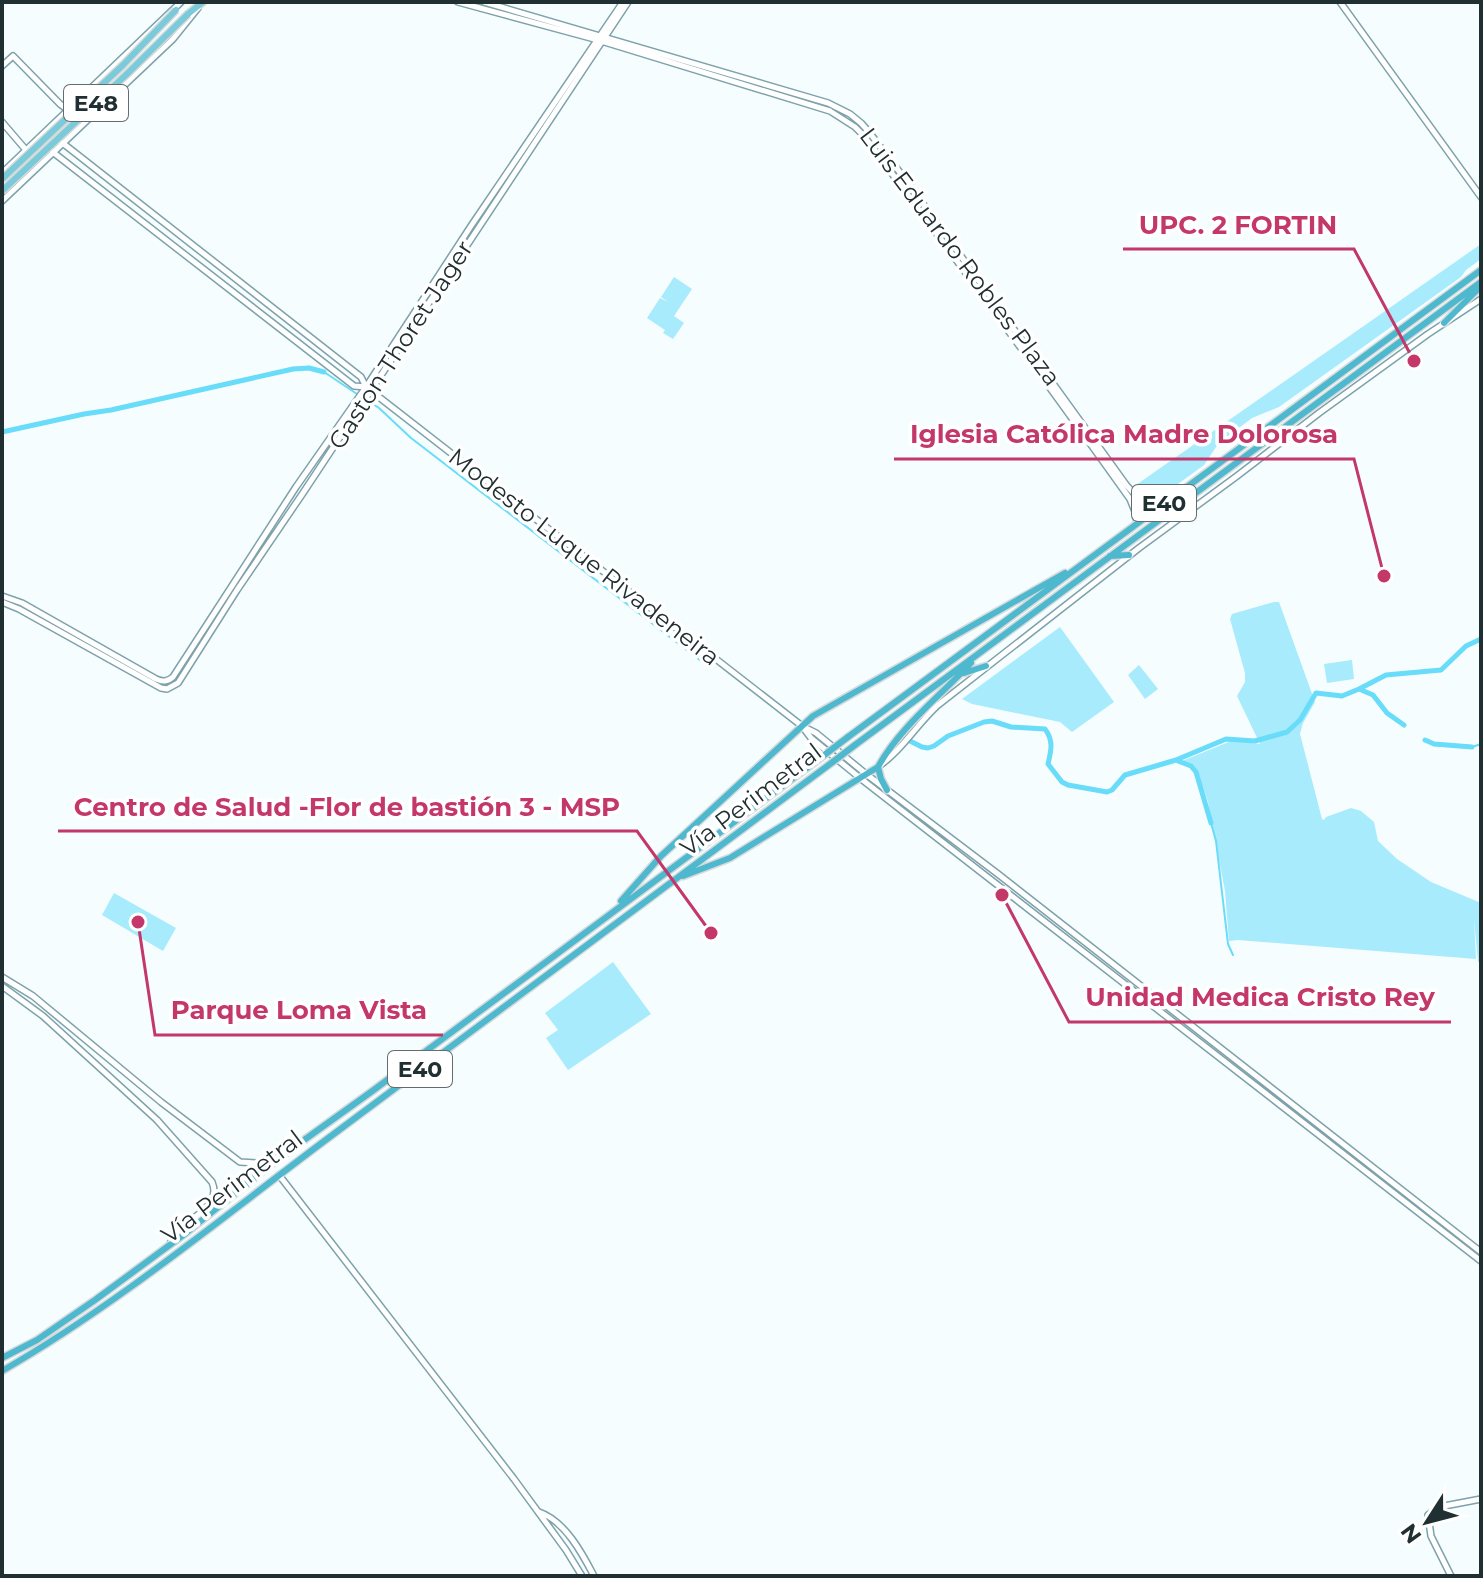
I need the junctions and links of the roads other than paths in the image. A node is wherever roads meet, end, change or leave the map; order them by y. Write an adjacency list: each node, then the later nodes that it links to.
1 (181, 2): 9 (street, E48); 19 (main road, E48, bridge)
2 (458, 2): 7 (street, Luis Eduardo Robles Plaza)
3 (484, 2): 7 (street, Luis Eduardo Robles Plaza)
4 (626, 2): 7 (street, Gaston Thoret Jager)
5 (1340, 2): 21 (street)
6 (201, 5): 10 (street, E48); 20 (main road, E48, bridge)
7 (601, 39): 27 (street, Gaston Thoret Jager); 28 (street, Luis Eduardo Robles Plaza); 29 (street, Luis Eduardo Robles Plaza)
8 (2, 66): 9 (street)
9 (68, 110): 10 (street); 12 (street, E48)
10 (92, 116): 14 (street, E48)
11 (2, 122): 15 (street)
12 (47, 130): 13 (street, E48); 14 (street, Modesto Luque Rivadeneira)
13 (38, 138): 15 (street, E48); 16 (street, Modesto Luque Rivadeneira)
14 (63, 143): 16 (street, E48); 27 (street, Modesto Luque Rivadeneira)
15 (26, 150): 17 (street); 18 (street, E48)
16 (54, 153): 17 (street, E48); 27 (street, Modesto Luque Rivadeneira)
17 (41, 164): 22 (street, E48)
18 (2, 173)
19 (2, 179)
20 (2, 191)
21 (1481, 197)
22 (2, 201)
23 (1481, 270): 28 (highway, Vía Perimetral / E40)
24 (1481, 284): 26 (highway); 31 (highway, Vía Perimetral / E40)
25 (1481, 299): 26 (street)
26 (1444, 323): 30 (street)
27 (368, 389): 35 (street, Gaston Thoret Jager); 41 (street, Modesto Luque Rivadeneira)
28 (1159, 507): 29 (highway, Vía Perimetral / E40)
29 (1137, 523): 32 (highway, Vía Perimetral / E40)
30 (1129, 555): 31 (highway); 38 (street)
31 (1110, 556): 37 (highway, Vía Perimetral / E40)
32 (1089, 559): 41 (highway); 46 (highway, Vía Perimetral / E40, bridge)
33 (2, 596): 36 (street)
34 (2, 602): 36 (street)
35 (215, 618): 36 (street, Gaston Thoret Jager); 36 (street, Gaston Thoret Jager)
36 (94, 647)
37 (985, 649): 39 (highway); 40 (highway, Vía Perimetral / E40)
38 (986, 666): 39 (highway); 42 (street)
39 (960, 674): 40 (highway); 42 (highway)
40 (945, 679): 45 (highway, Vía Perimetral / E40, bridge)
41 (802, 726): 43 (street, Modesto Luque Rivadeneira); 46 (highway)
42 (878, 767): 43 (highway); 44 (highway)
43 (863, 776): 44 (street, Modesto Luque Rivadeneira); 45 (highway); 50 (street, Modesto Luque Rivadeneira)
44 (887, 790): 49 (street, Modesto Luque Rivadeneira)
45 (675, 879): 54 (highway, Vía Perimetral / E40)
46 (613, 910): 53 (highway, Vía Perimetral / E40)
47 (2, 977): 53 (street)
48 (2, 986): 56 (street)
49 (1309, 1117): 50 (street); 52 (street, Modesto Luque Rivadeneira)
50 (1299, 1119): 51 (street, Modesto Luque Rivadeneira)
51 (1341, 1152): 52 (street); 55 (street, Modesto Luque Rivadeneira)
52 (1354, 1153): 57 (street, Modesto Luque Rivadeneira)
53 (279, 1158): 56 (highway, Vía Perimetral / E40)
54 (279, 1175): 60 (highway, Vía Perimetral / E40); 62 (street)
55 (1455, 1241): 57 (street); 58 (street, Modesto Luque Rivadeneira)
56 (170, 1244): 59 (highway, Vía Perimetral / E40)
57 (1478, 1249)
58 (1481, 1261)
59 (2, 1358)
60 (2, 1371)
61 (1481, 1499): 65 (street)
62 (539, 1512): 63 (street); 64 (street)
63 (582, 1576)
64 (594, 1576)
65 (1451, 1576)

